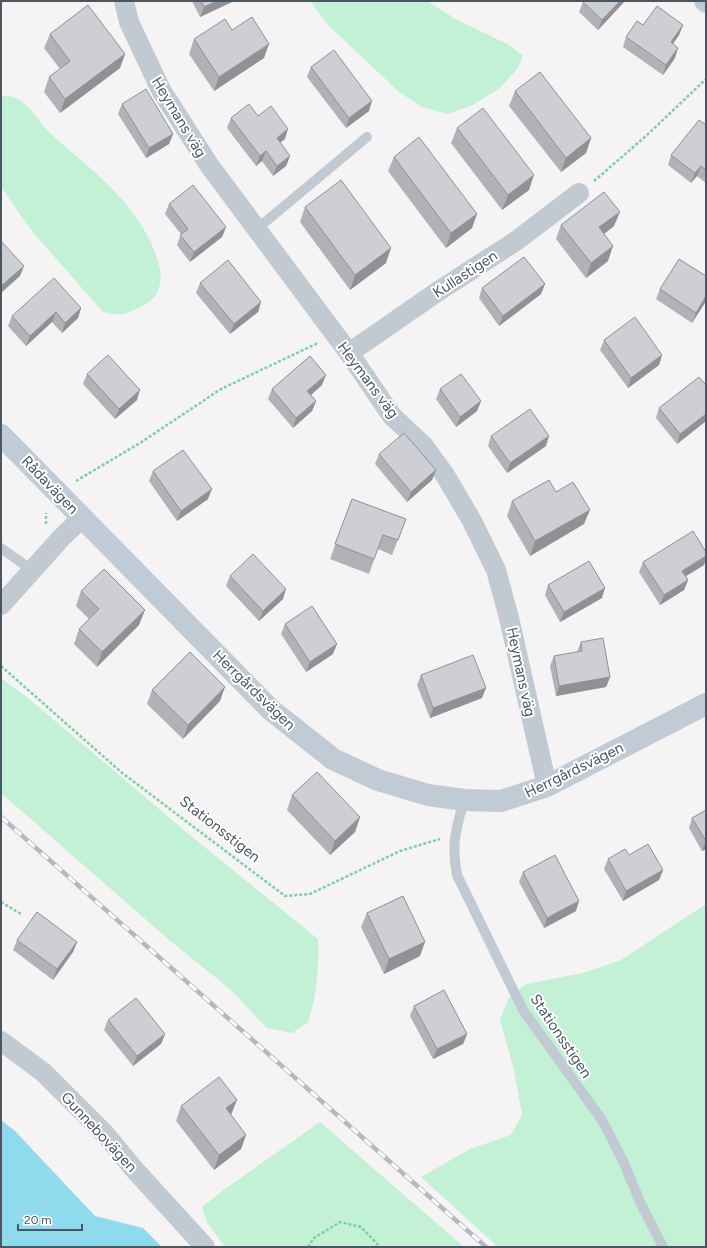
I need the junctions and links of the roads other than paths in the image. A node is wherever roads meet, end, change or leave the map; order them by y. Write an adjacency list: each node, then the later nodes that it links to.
1 (124, 1): 6 (street, Heymans väg)
2 (704, 1): 3 (street)
3 (706, 3)
4 (367, 137): 6 (lane)
5 (579, 193): 7 (street, Kullastigen)
6 (258, 228): 7 (street, Heymans väg)
7 (349, 353): 14 (street, Heymans väg)
8 (1, 435): 9 (street, Rådavägen)
9 (82, 518): 11 (street); 15 (street, Herrgårdsvägen)
10 (1, 548): 11 (lane)
11 (32, 570): 12 (street)
12 (1, 605)
13 (706, 704): 14 (street, Herrgårdsvägen)
14 (547, 786): 15 (street, Herrgårdsvägen)
15 (464, 800): 18 (lane, Stationsstigen)
16 (1, 1041): 17 (street, Gunnebovägen)
17 (205, 1247)
18 (663, 1247)

